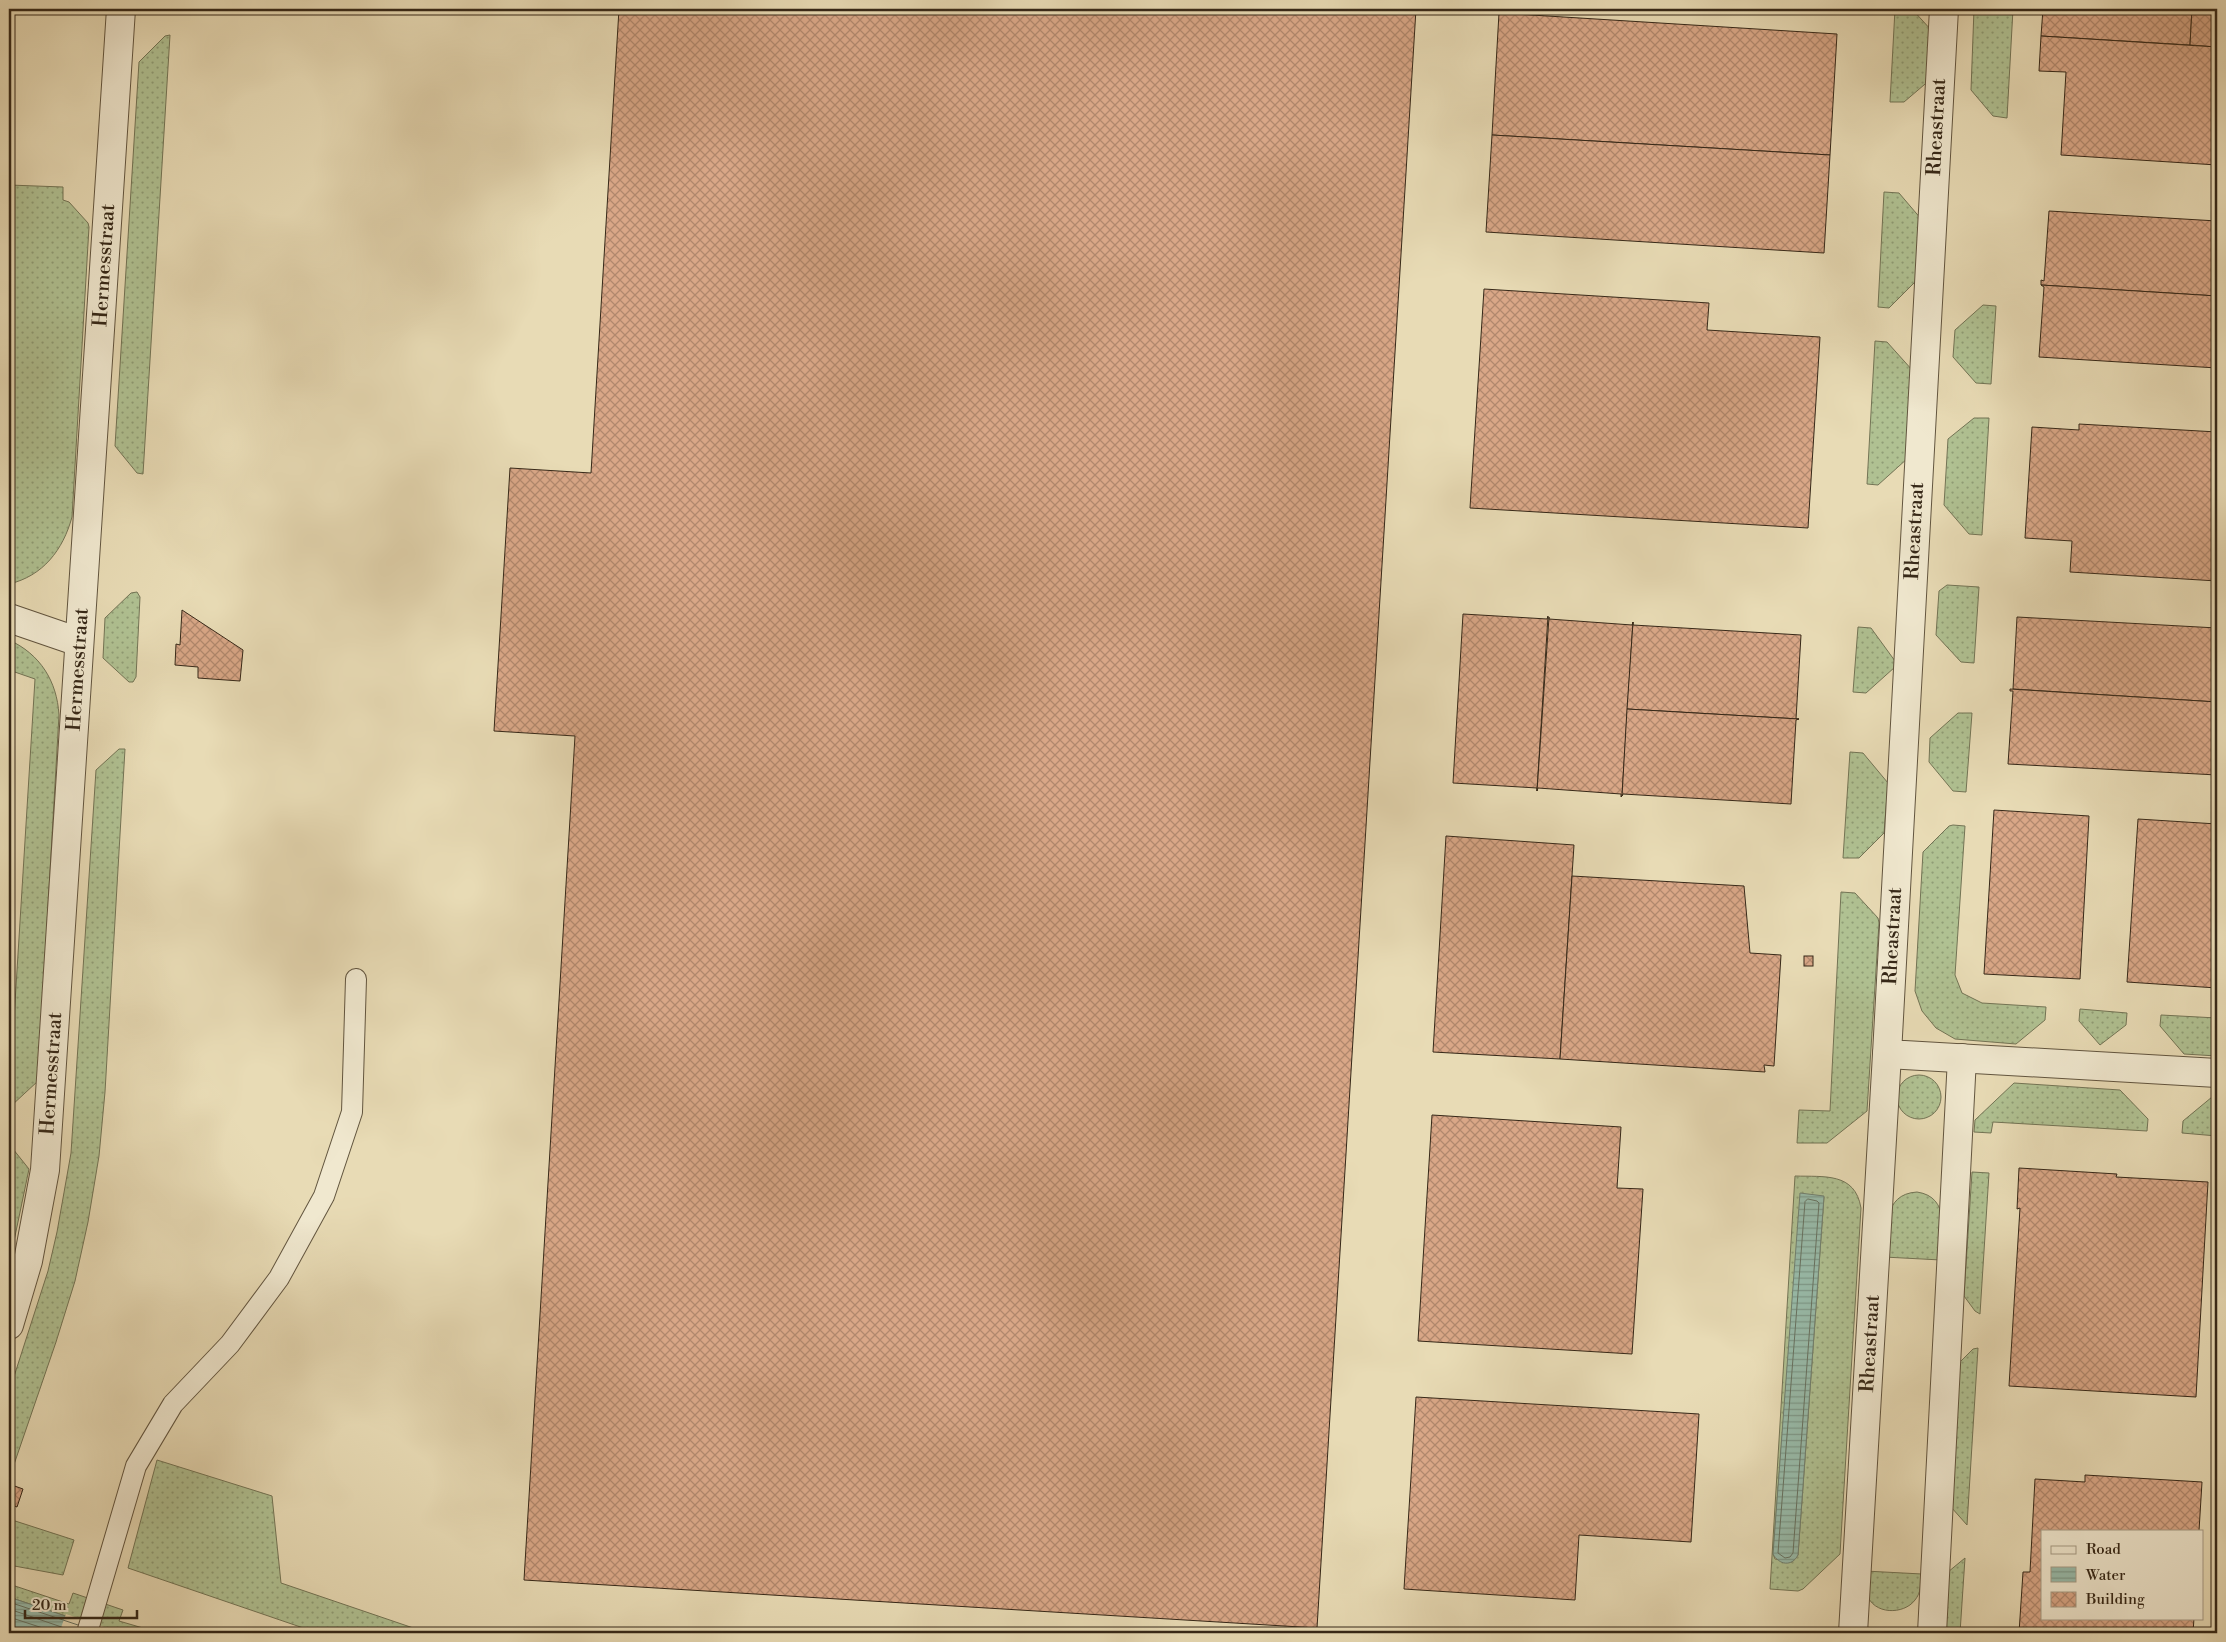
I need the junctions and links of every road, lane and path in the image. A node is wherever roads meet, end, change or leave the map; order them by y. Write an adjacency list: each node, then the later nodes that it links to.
1 (122, 9): 4 (street, Hermesstraat)
2 (1944, 9): 6 (street, Rheastraat)
3 (9, 618): 4 (street)
4 (79, 642): 9 (street, Hermesstraat)
5 (356, 979): 10 (lane)
6 (1887, 1054): 7 (street); 11 (street, Rheastraat)
7 (1962, 1058): 8 (street); 12 (street)
8 (2217, 1073)
9 (9, 1325)
10 (87, 1633)
11 (1853, 1633)
12 (1932, 1633)

